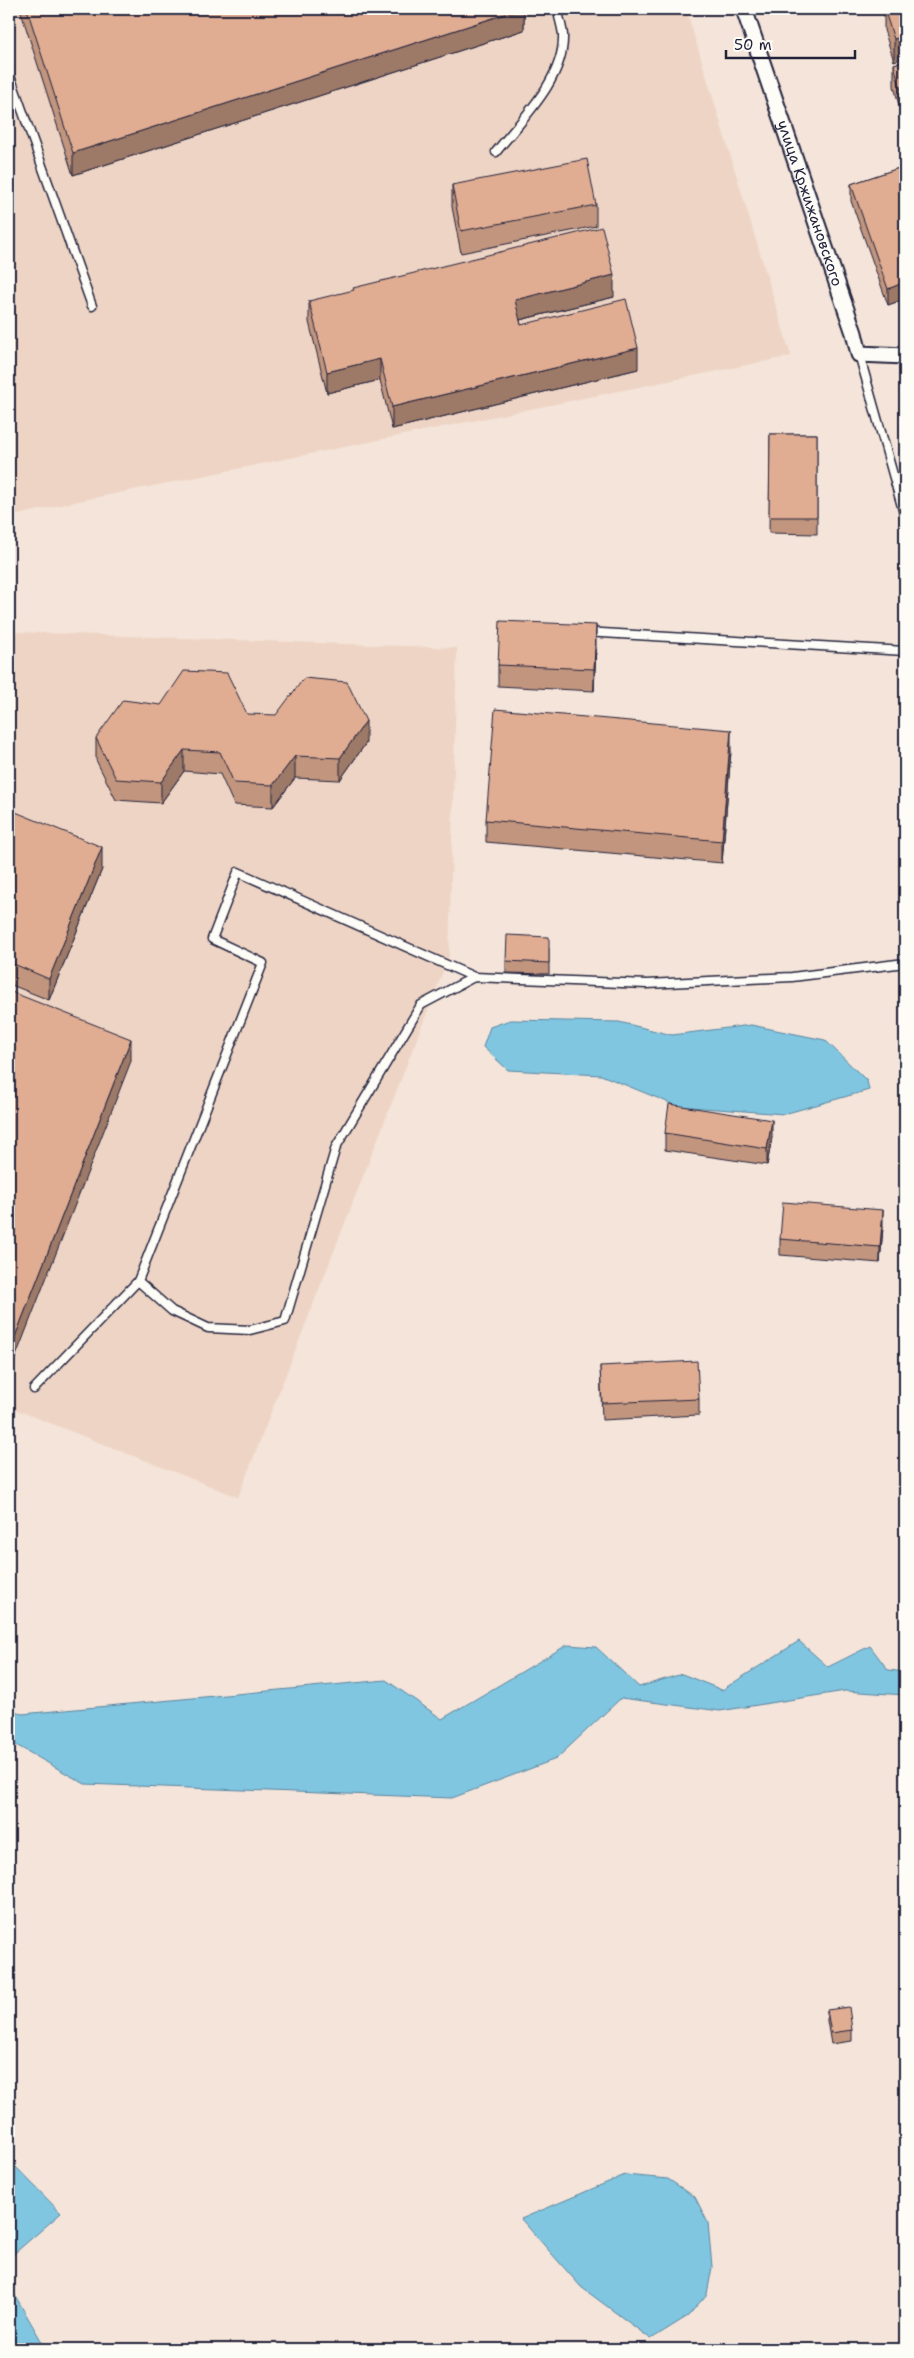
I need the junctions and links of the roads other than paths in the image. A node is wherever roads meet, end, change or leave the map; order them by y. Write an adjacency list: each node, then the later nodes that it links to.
1 (557, 9): 4 (lane)
2 (744, 9): 6 (street, улица Кржижановского)
3 (9, 73): 5 (lane)
4 (496, 152)
5 (92, 306)
6 (859, 354): 7 (street); 8 (lane)
7 (905, 356)
8 (905, 516)
9 (581, 632): 10 (lane)
10 (905, 651)
11 (905, 963): 12 (lane)
12 (474, 977): 13 (lane); 13 (lane)
13 (138, 1281): 14 (lane)
14 (34, 1389)

